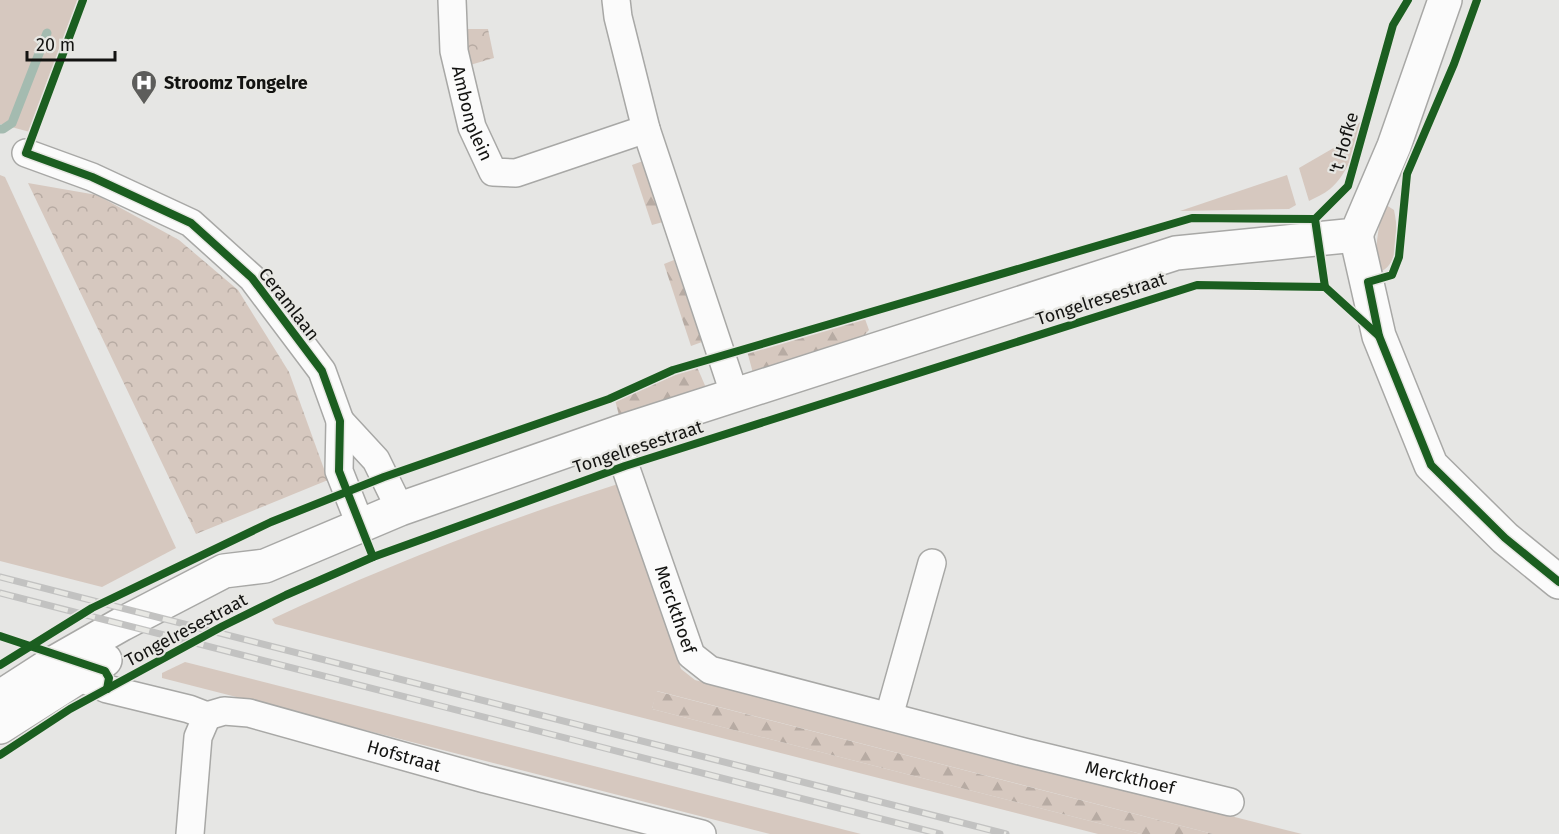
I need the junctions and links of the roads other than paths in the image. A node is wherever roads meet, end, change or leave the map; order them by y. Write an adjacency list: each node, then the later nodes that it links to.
1 (452, 0): 4 (street, Ambonplein)
2 (616, 0): 4 (street)
3 (1445, 0): 6 (main road)
4 (646, 129): 7 (street)
5 (26, 153): 8 (street, Ceramlaan)
6 (1356, 236): 7 (main road, Tongelresestraat); 13 (main road)
7 (735, 396): 9 (main road, Tongelresestraat)
8 (340, 421): 10 (street, Ceramlaan); 11 (street, Ceramlaan)
9 (617, 433): 10 (main road, Tongelresestraat); 17 (street, Merckthoef)
10 (400, 509): 11 (main road, Tongelresestraat)
11 (360, 524): 14 (main road, Tongelresestraat)
12 (932, 563): 17 (street)
13 (1559, 582)
14 (63, 671): 15 (main road, Tongelresestraat); 16 (street, Hofstraat)
15 (3, 711)
16 (207, 716): 19 (street); 20 (street, Hofstraat)
17 (889, 717): 18 (street, Merckthoef)
18 (1230, 802)
19 (190, 834)
20 (702, 834)

